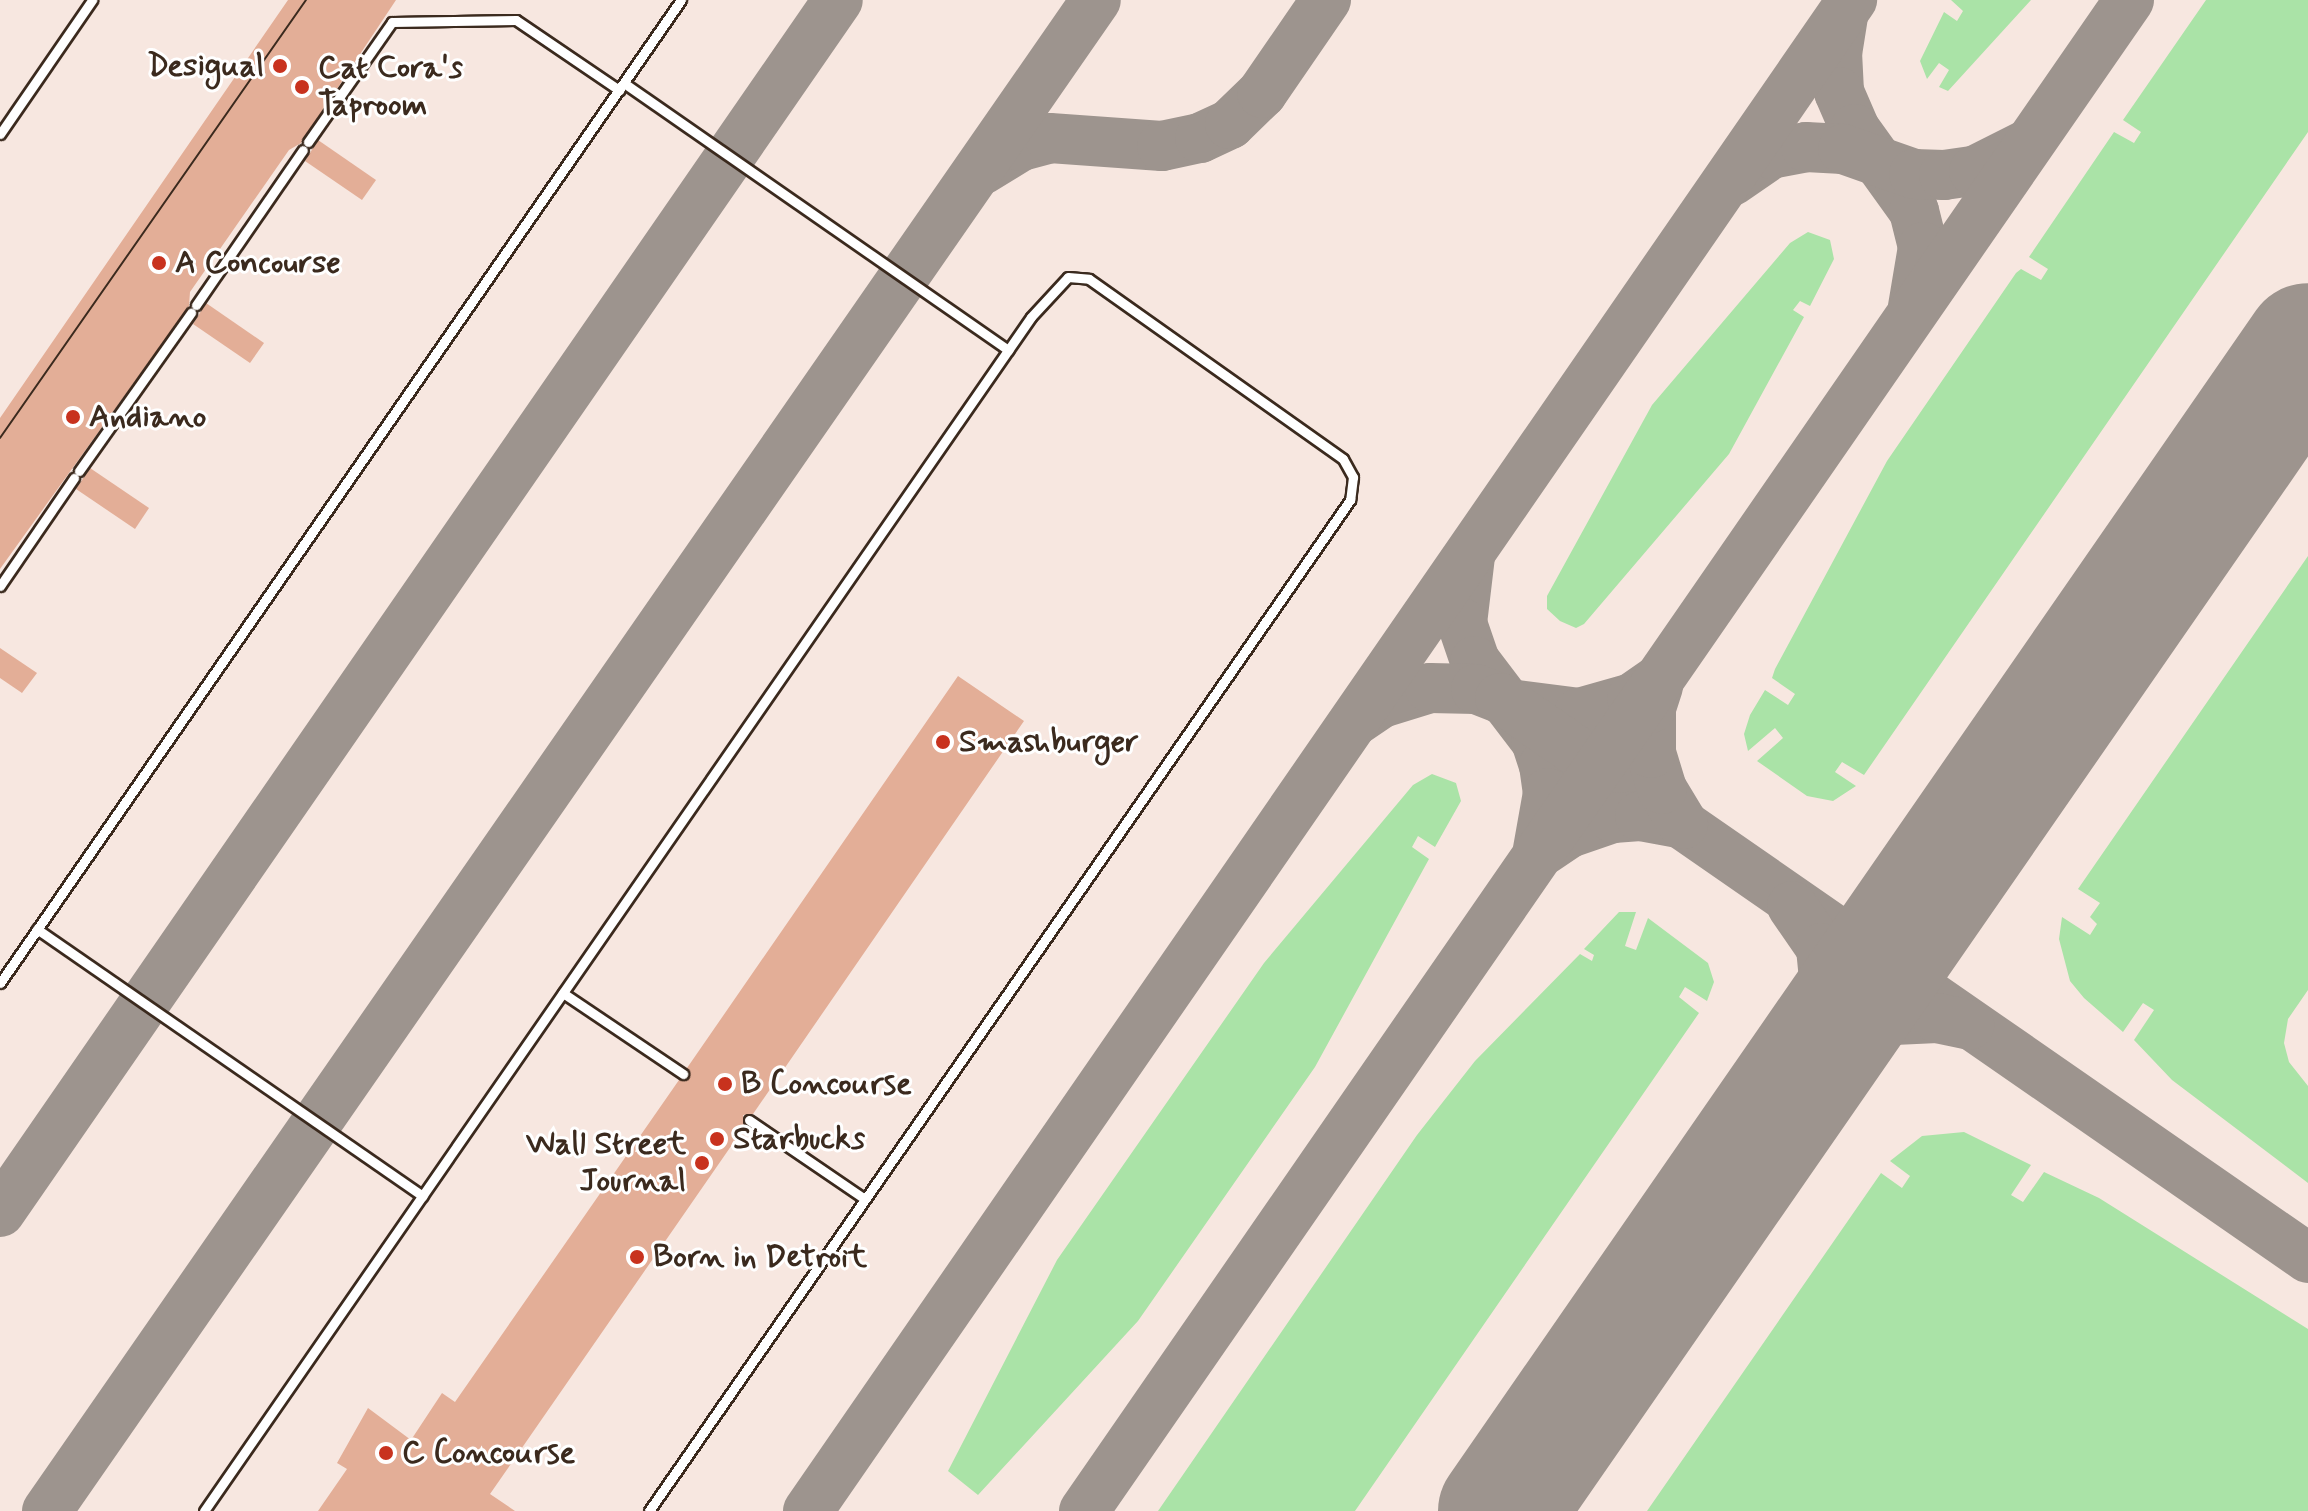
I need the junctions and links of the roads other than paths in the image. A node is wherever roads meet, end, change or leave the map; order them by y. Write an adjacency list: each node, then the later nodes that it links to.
1 (92, 0): 4 (lane)
2 (681, 0): 3 (lane)
3 (621, 86): 5 (lane); 6 (lane); 7 (lane)
4 (0, 134)
5 (1008, 350): 9 (lane); 13 (lane)
6 (0, 586)
7 (37, 929): 8 (lane); 12 (lane)
8 (0, 983)
9 (563, 993): 10 (lane); 12 (lane)
10 (683, 1074)
11 (749, 1120): 13 (lane)
12 (422, 1196): 14 (lane)
13 (865, 1199): 15 (lane)
14 (204, 1511)
15 (649, 1511)

